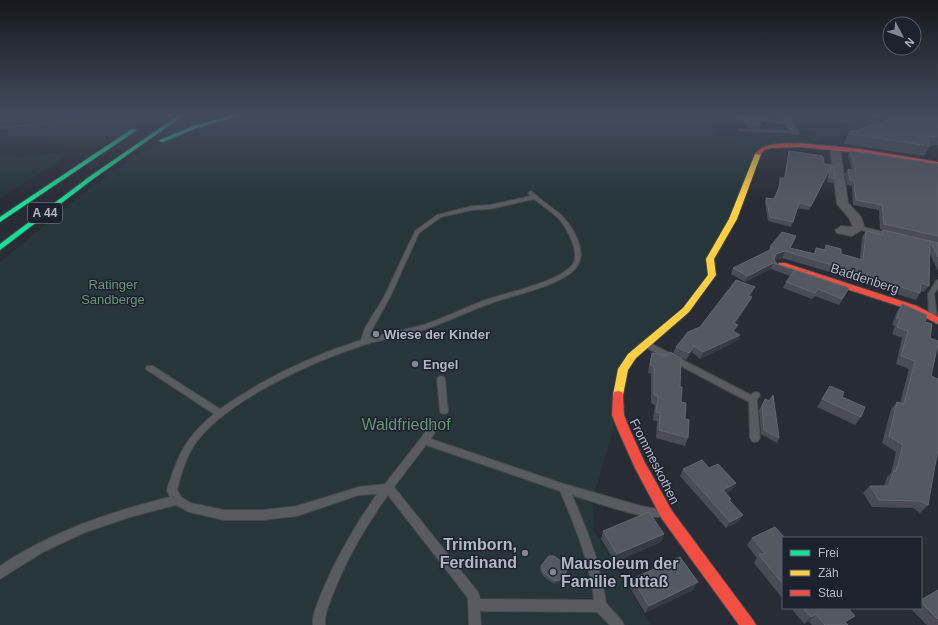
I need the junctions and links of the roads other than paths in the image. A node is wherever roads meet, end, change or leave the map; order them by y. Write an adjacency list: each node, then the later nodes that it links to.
1 (112, 144): 7 (main road, A 44)
2 (140, 144): 6 (main road, A 44)
3 (155, 144): 6 (main road)
4 (835, 148): 5 (main road); 8 (street); 16 (main road, Frommeskothen)
5 (938, 164)
6 (91, 178): 11 (main road, A 44)
7 (0, 220)
8 (859, 228): 9 (street); 10 (lane)
9 (841, 230)
10 (895, 236)
11 (0, 248)
12 (782, 265): 14 (main road, Baddenberg)
13 (938, 282): 14 (lane)
14 (935, 319)
15 (364, 342): 15 (lane); 20 (lane)
16 (648, 344): 22 (lane); 27 (main road, Frommeskothen)
17 (150, 368): 20 (lane)
18 (442, 379): 19 (lane)
19 (444, 411)
20 (221, 414): 26 (lane)
21 (435, 425): 23 (lane)
22 (755, 438)
23 (426, 441): 24 (lane); 25 (lane)
24 (388, 488): 26 (lane); 29 (lane); 31 (lane)
25 (564, 488): 27 (lane); 30 (lane)
26 (177, 500): 28 (lane)
27 (667, 514): 34 (main road, Frommeskothen)
28 (0, 573)
29 (475, 604): 30 (lane); 32 (lane)
30 (600, 606): 33 (lane)
31 (319, 625)
32 (475, 625)
33 (618, 625)
34 (748, 625)

